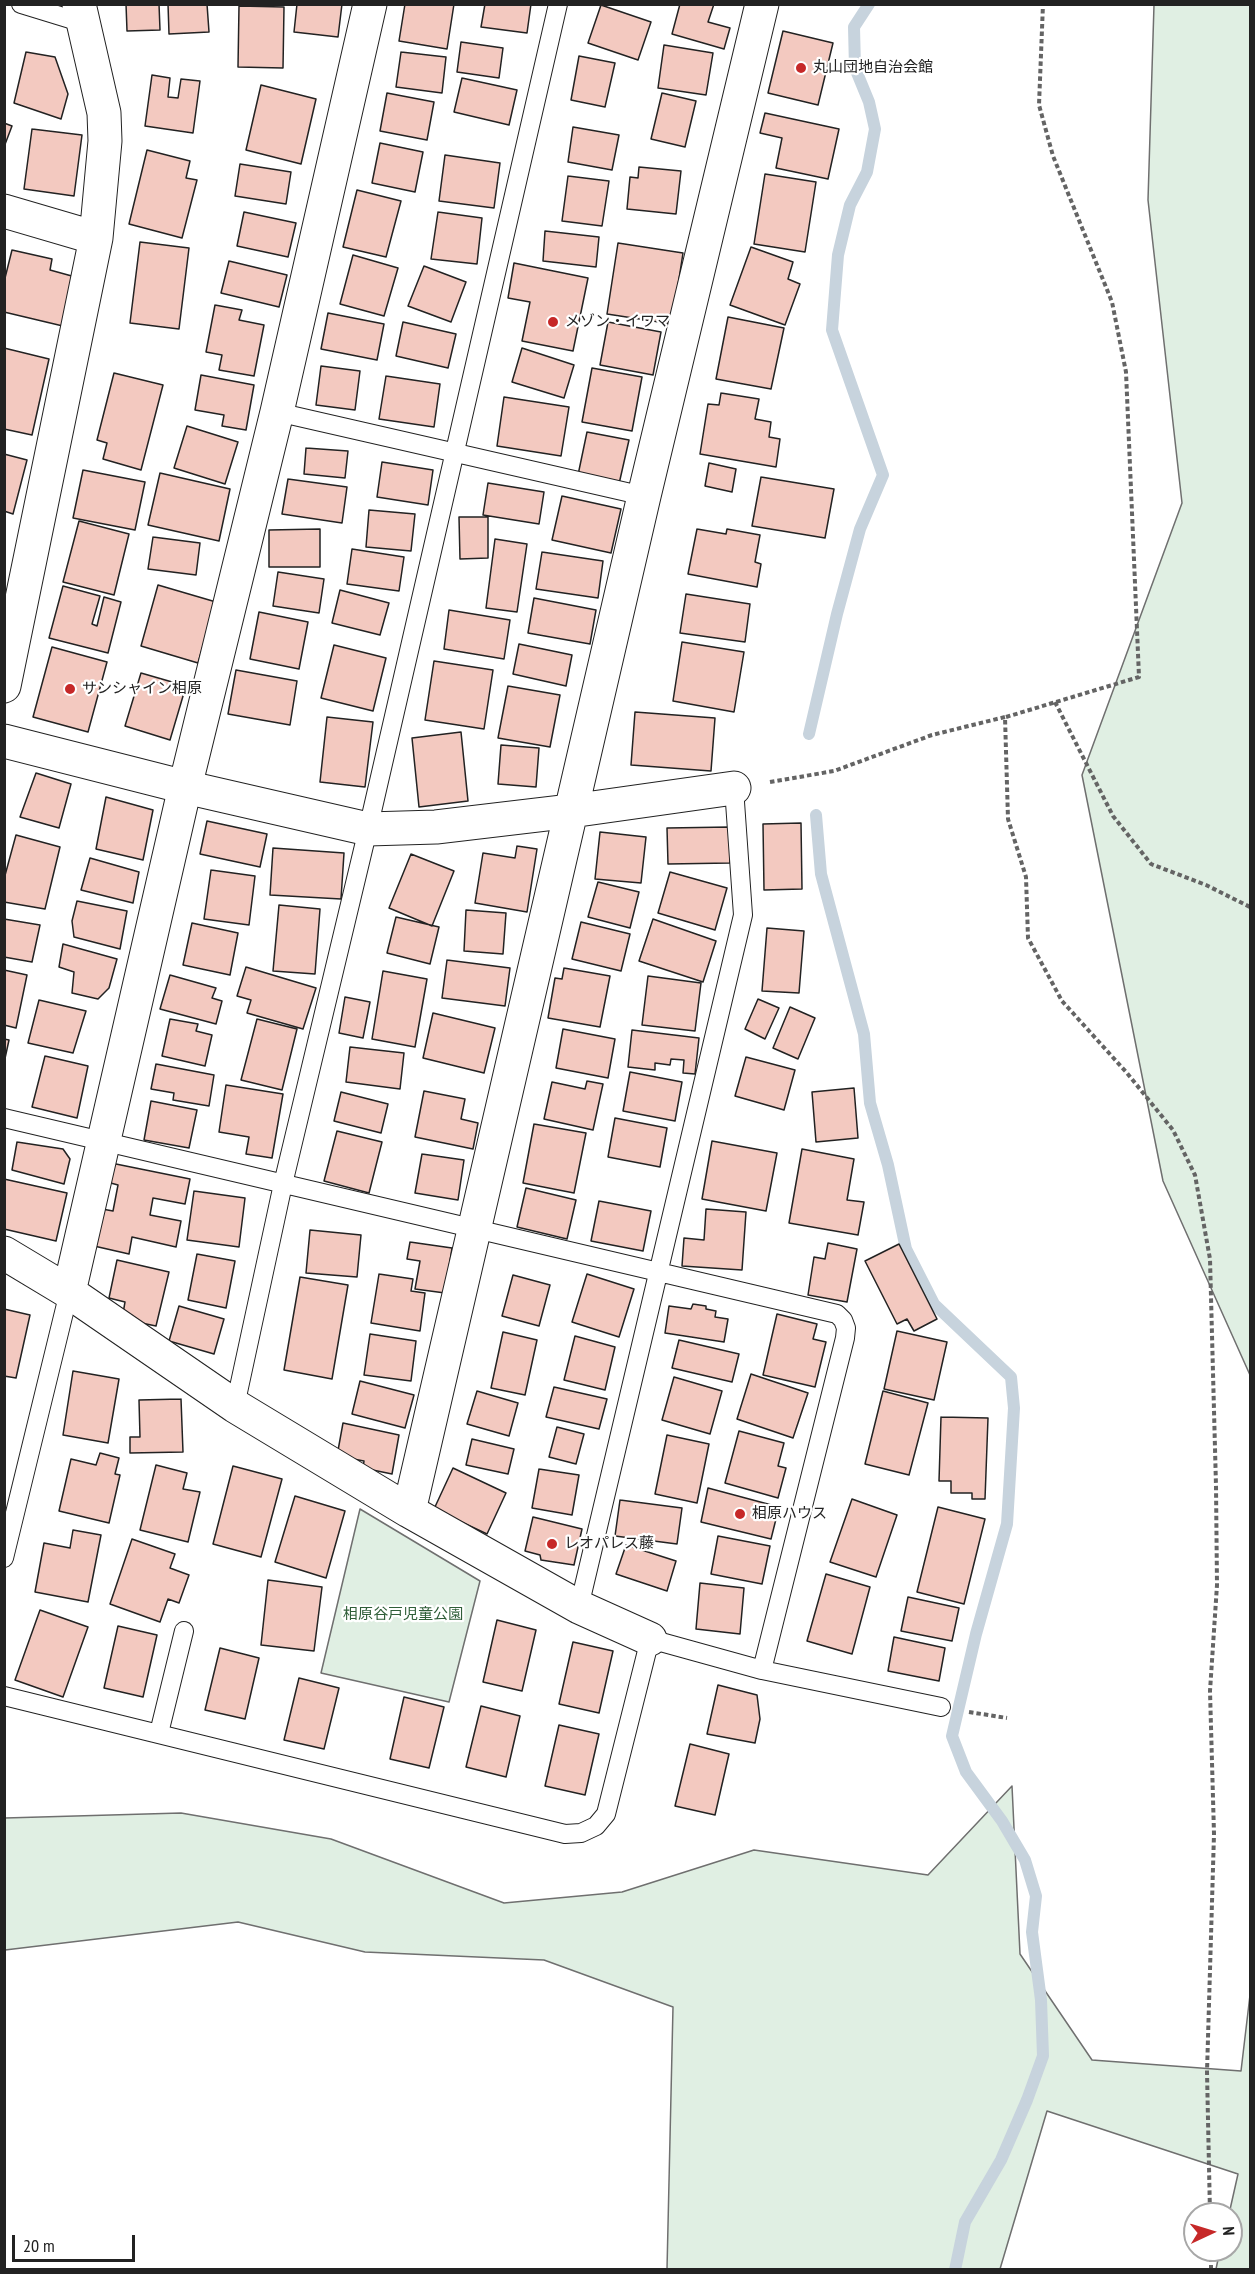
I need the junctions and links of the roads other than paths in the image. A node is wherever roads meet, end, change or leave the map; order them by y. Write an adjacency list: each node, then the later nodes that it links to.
1 (21, 4): 5 (lane)
2 (370, 4): 8 (street)
3 (558, 4): 9 (lane)
4 (762, 4): 10 (street)
5 (81, 14): 7 (street)
6 (4, 211): 7 (street)
7 (96, 238): 11 (street)
8 (277, 412): 9 (lane); 13 (street)
9 (455, 454): 10 (lane); 16 (lane)
10 (644, 496): 15 (street)
11 (4, 686)
12 (4, 741): 13 (street)
13 (185, 787): 16 (street); 18 (street)
14 (734, 788): 15 (street); 22 (lane)
15 (571, 812): 16 (street); 20 (street)
16 (368, 829): 19 (lane)
17 (4, 1119): 18 (lane)
18 (103, 1143): 19 (lane); 23 (street)
19 (283, 1184): 20 (lane); 24 (lane)
20 (473, 1229): 22 (lane); 25 (street)
21 (4, 1253): 23 (street)
22 (659, 1272): 27 (lane); 30 (lane)
23 (69, 1292): 24 (street); 26 (lane)
24 (235, 1406): 25 (street)
25 (409, 1511): 27 (street)
26 (4, 1558)
27 (579, 1607): 29 (street)
28 (184, 1631): 33 (lane)
29 (650, 1639): 30 (lane); 33 (lane)
30 (762, 1670): 32 (lane)
31 (4, 1696): 33 (lane)
32 (941, 1707)
33 (159, 1733)

